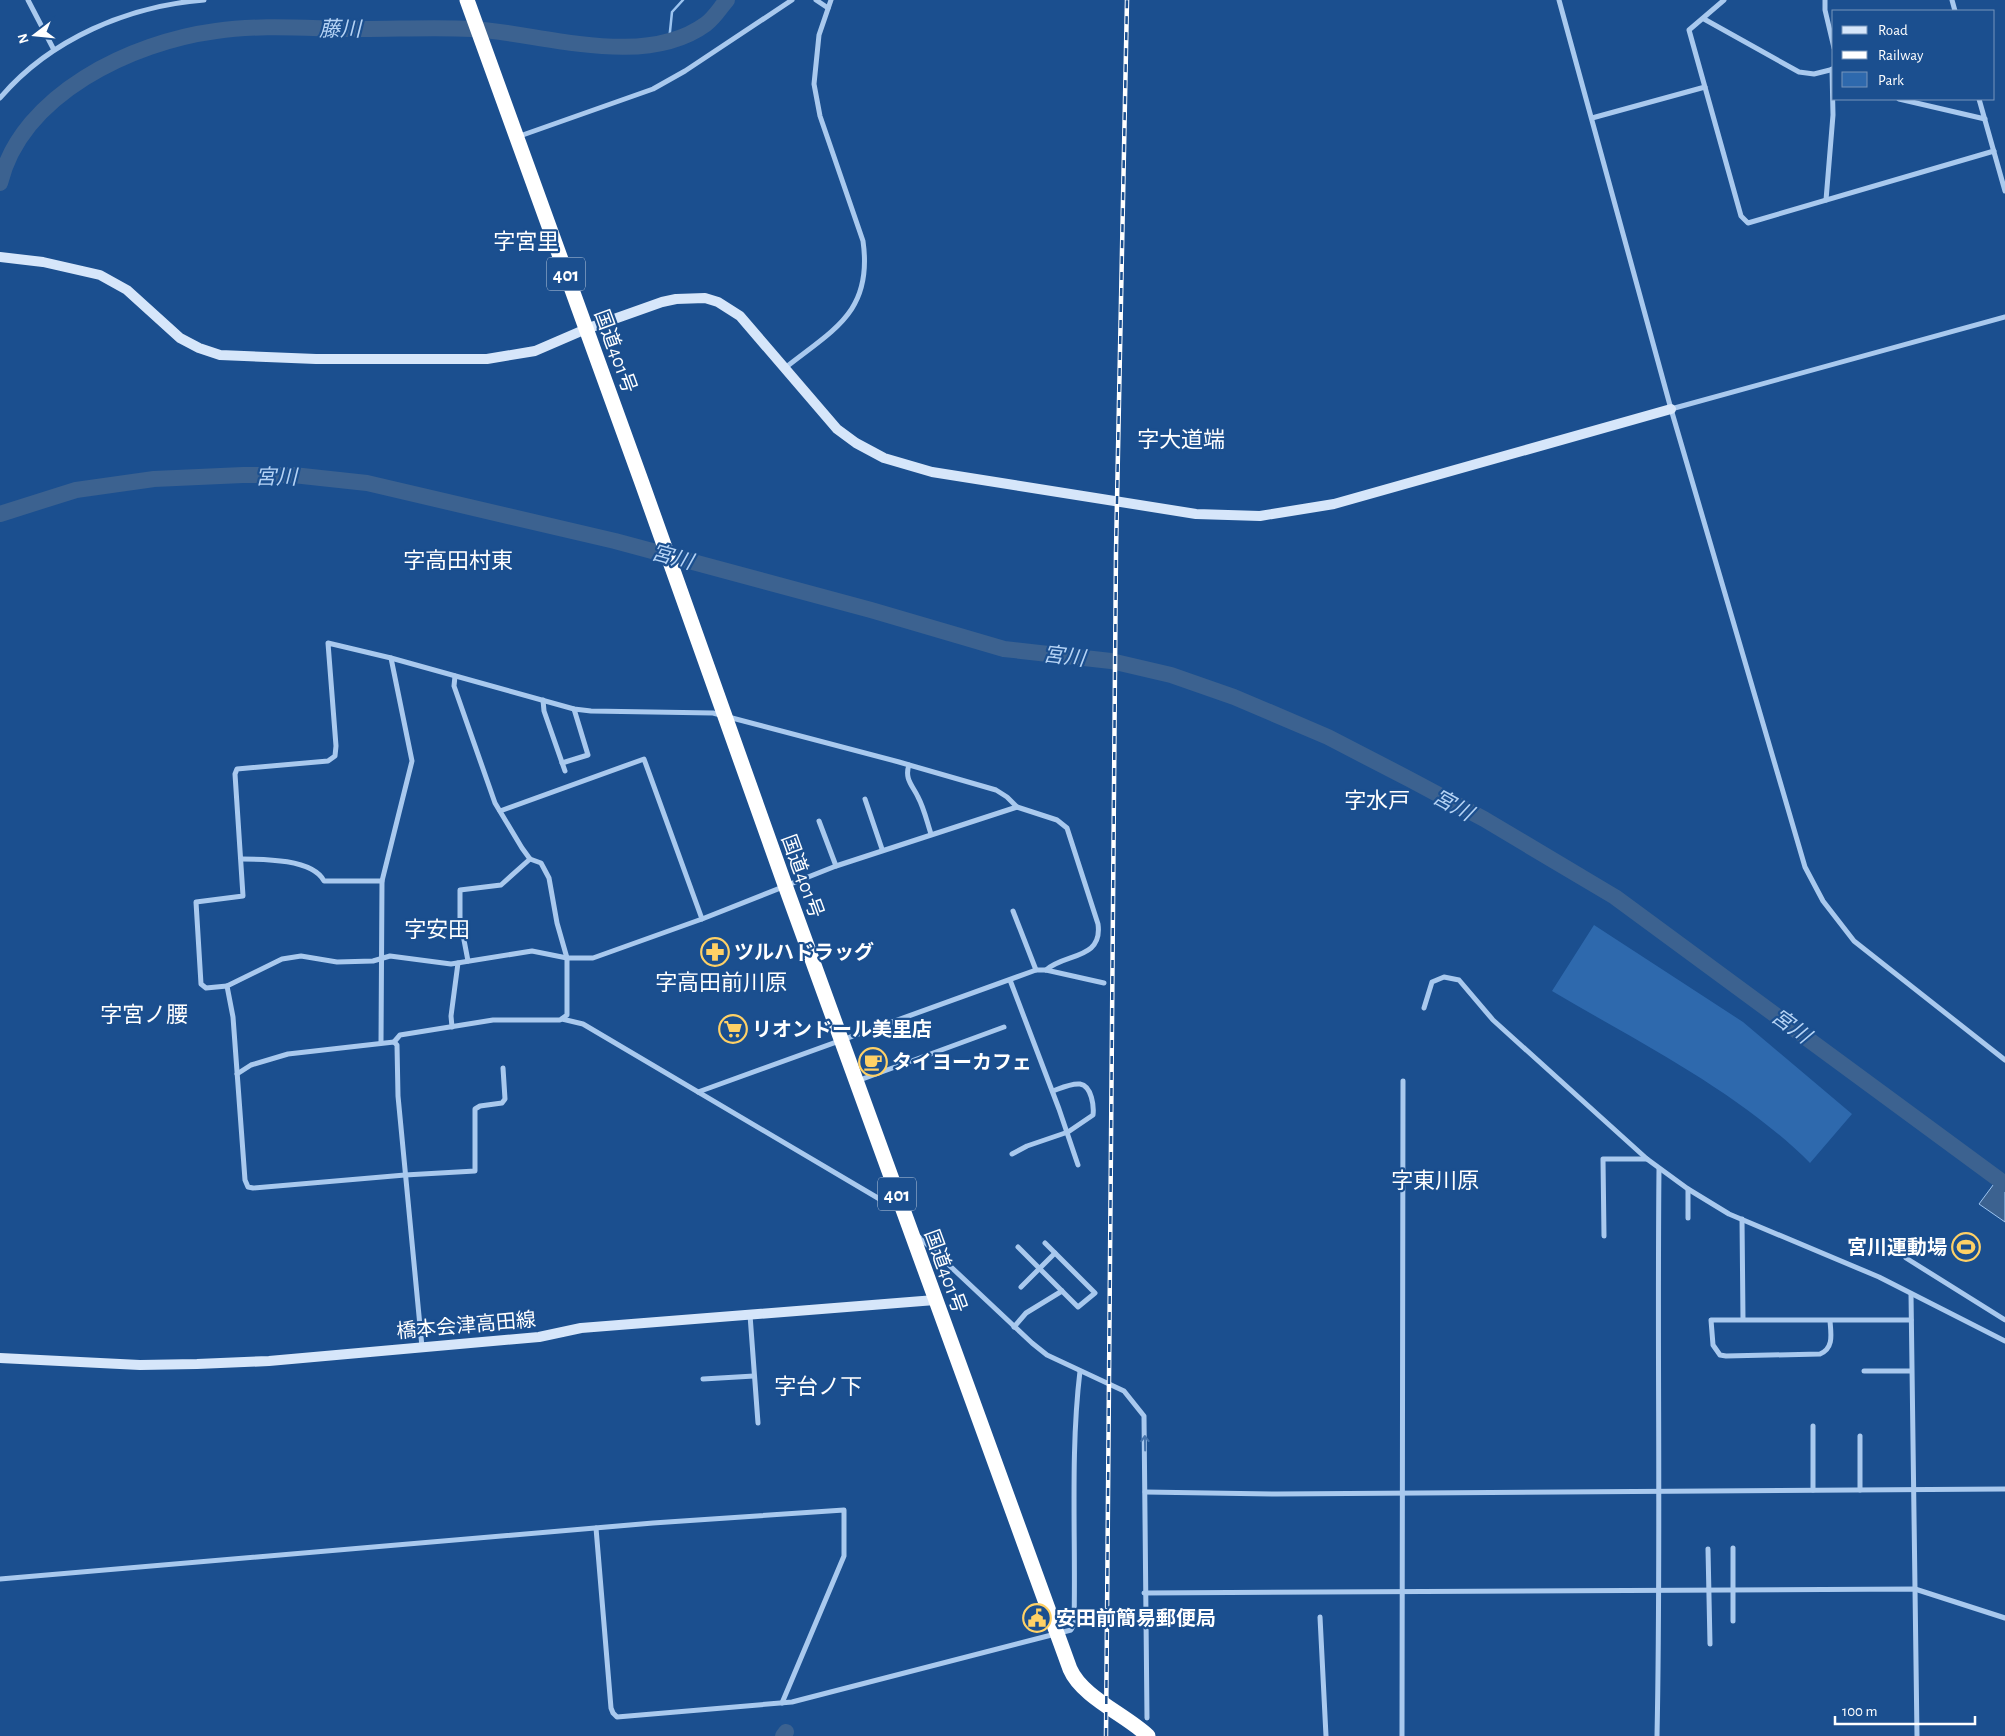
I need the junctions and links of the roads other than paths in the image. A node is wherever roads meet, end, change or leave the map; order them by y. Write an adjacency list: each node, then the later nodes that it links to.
1 (28, 0): 13 (street)
2 (204, 0): 13 (street)
3 (467, 0): 22 (highway, 国道401号 / 401)
4 (792, 0): 22 (street)
5 (816, 0): 10 (street)
6 (832, 0): 10 (street)
7 (1559, 0): 20 (street)
8 (1724, 0): 11 (street)
9 (1825, 0): 12 (street)
10 (828, 8): 29 (street)
11 (1704, 19): 14 (street); 15 (street)
12 (1832, 40)
13 (54, 50): 16 (street)
14 (1832, 69)
15 (1705, 87): 20 (street); 25 (street)
16 (0, 98)
17 (1833, 100): 25 (street)
18 (1903, 100): 21 (street)
19 (1979, 100): 21 (street)
20 (1592, 118): 30 (street)
21 (1985, 119): 23 (street)
22 (517, 137): 28 (highway, 国道401号 / 401)
23 (1994, 151): 24 (street); 25 (street)
24 (2005, 192)
25 (1826, 200)
26 (0, 257): 28 (street)
27 (2005, 318): 30 (street)
28 (586, 329): 29 (street); 35 (highway, 国道401号 / 401)
29 (785, 368): 30 (street)
30 (1671, 409): 68 (street)
31 (391, 658): 32 (street); 45 (street); 48 (street)
32 (455, 676): 33 (street); 41 (street)
33 (543, 700): 34 (street); 36 (street)
34 (574, 709): 35 (street); 36 (street)
35 (725, 716): 37 (street); 49 (highway, 国道401号 / 401)
36 (562, 763): 38 (street)
37 (909, 765): 40 (street); 43 (street)
38 (565, 771)
39 (865, 799): 44 (street)
40 (1017, 807): 43 (street); 57 (street)
41 (500, 811): 46 (street); 51 (street)
42 (819, 820): 47 (street)
43 (931, 834): 44 (street)
44 (882, 850): 47 (street)
45 (242, 859): 48 (street); 60 (street)
46 (530, 859): 53 (street); 54 (street)
47 (836, 866): 49 (street)
48 (382, 881): 52 (street)
49 (785, 885): 51 (street); 65 (highway, 国道401号 / 401)
50 (1014, 911): 56 (street)
51 (702, 919): 53 (street)
52 (382, 957): 55 (street); 60 (street); 67 (street)
53 (567, 958): 54 (street); 62 (street)
54 (468, 961): 55 (street)
55 (458, 963): 63 (street)
56 (1036, 970): 57 (street); 58 (street)
57 (1046, 970): 59 (street)
58 (1010, 980): 65 (street); 74 (street)
59 (1104, 982)
60 (227, 986): 70 (street)
61 (1424, 1008): 77 (street)
62 (562, 1019): 63 (street); 73 (street)
63 (452, 1027): 66 (street)
64 (1004, 1027): 72 (street)
65 (842, 1039): 72 (highway, 国道401号 / 401); 73 (street)
66 (394, 1042): 67 (street); 80 (street)
67 (381, 1043): 70 (street)
68 (2005, 1060)
69 (502, 1068): 80 (street)
70 (237, 1074): 80 (street)
71 (1403, 1081): 119 (street)
72 (857, 1082): 82 (highway, 国道401号 / 401)
73 (698, 1092): 82 (street)
74 (1053, 1092): 75 (street); 75 (street)
75 (1068, 1132): 76 (street); 78 (street)
76 (1012, 1154)
77 (1648, 1159): 79 (street); 86 (street)
78 (1078, 1165)
79 (1659, 1169): 81 (street); 117 (street)
80 (406, 1175): 103 (street)
81 (1688, 1189): 83 (street); 84 (street)
82 (901, 1204): 85 (highway, 国道401号 / 401)
83 (1688, 1218)
84 (1742, 1219): 94 (street); 97 (street)
85 (912, 1235): 95 (highway, 国道401号 / 401); 101 (street)
86 (1604, 1236)
87 (1045, 1243): 89 (street)
88 (1018, 1247): 91 (street)
89 (1055, 1253): 91 (street); 93 (street)
90 (1906, 1258): 99 (street)
91 (1040, 1269): 92 (street); 93 (street)
92 (1021, 1287)
93 (1062, 1291): 101 (street)
94 (1910, 1294): 98 (street); 102 (street)
95 (935, 1300): 96 (street, 橋本会津高田線); 133 (highway, 国道401号 / 401)
96 (750, 1315): 103 (street, 橋本会津高田線); 108 (street)
97 (1743, 1319): 100 (street); 100 (street)
98 (1911, 1320): 100 (street); 107 (street)
99 (2005, 1320)
100 (1830, 1321)
101 (1014, 1327): 105 (street)
102 (2005, 1342)
103 (422, 1347): 104 (street, 橋本会津高田線)
104 (0, 1358)
105 (1080, 1371): 118 (street, one-way to 105); 133 (street)
106 (1864, 1371): 107 (street)
107 (1910, 1371): 116 (street)
108 (754, 1376): 109 (street); 110 (street)
109 (703, 1379)
110 (758, 1423)
111 (1813, 1426): 114 (street)
112 (1860, 1436): 115 (street)
113 (2005, 1489): 116 (street)
114 (1812, 1490): 115 (street); 117 (street)
115 (1860, 1490): 116 (street)
116 (1914, 1490): 127 (street)
117 (1659, 1491): 119 (street); 124 (street)
118 (1145, 1492): 119 (street); 129 (street)
119 (1401, 1492): 128 (street)
120 (596, 1528): 123 (street); 135 (street); 135 (street)
121 (1733, 1548): 126 (street)
122 (1708, 1549): 125 (street)
123 (0, 1579)
124 (1660, 1589): 125 (street); 128 (street); 140 (street)
125 (1709, 1589): 126 (street); 134 (street)
126 (1733, 1589): 127 (street); 132 (street)
127 (1915, 1589): 131 (street); 141 (street)
128 (1401, 1591): 129 (street); 139 (street)
129 (1144, 1593): 136 (street)
130 (1320, 1618): 138 (street)
131 (2005, 1618)
132 (1733, 1621)
133 (1058, 1634): 135 (street); 137 (highway, 国道401号 / 401)
134 (1710, 1644)
135 (782, 1703)
136 (1147, 1718)
137 (1148, 1736)
138 (1326, 1736)
139 (1402, 1736)
140 (1657, 1736)
141 (1917, 1736)

